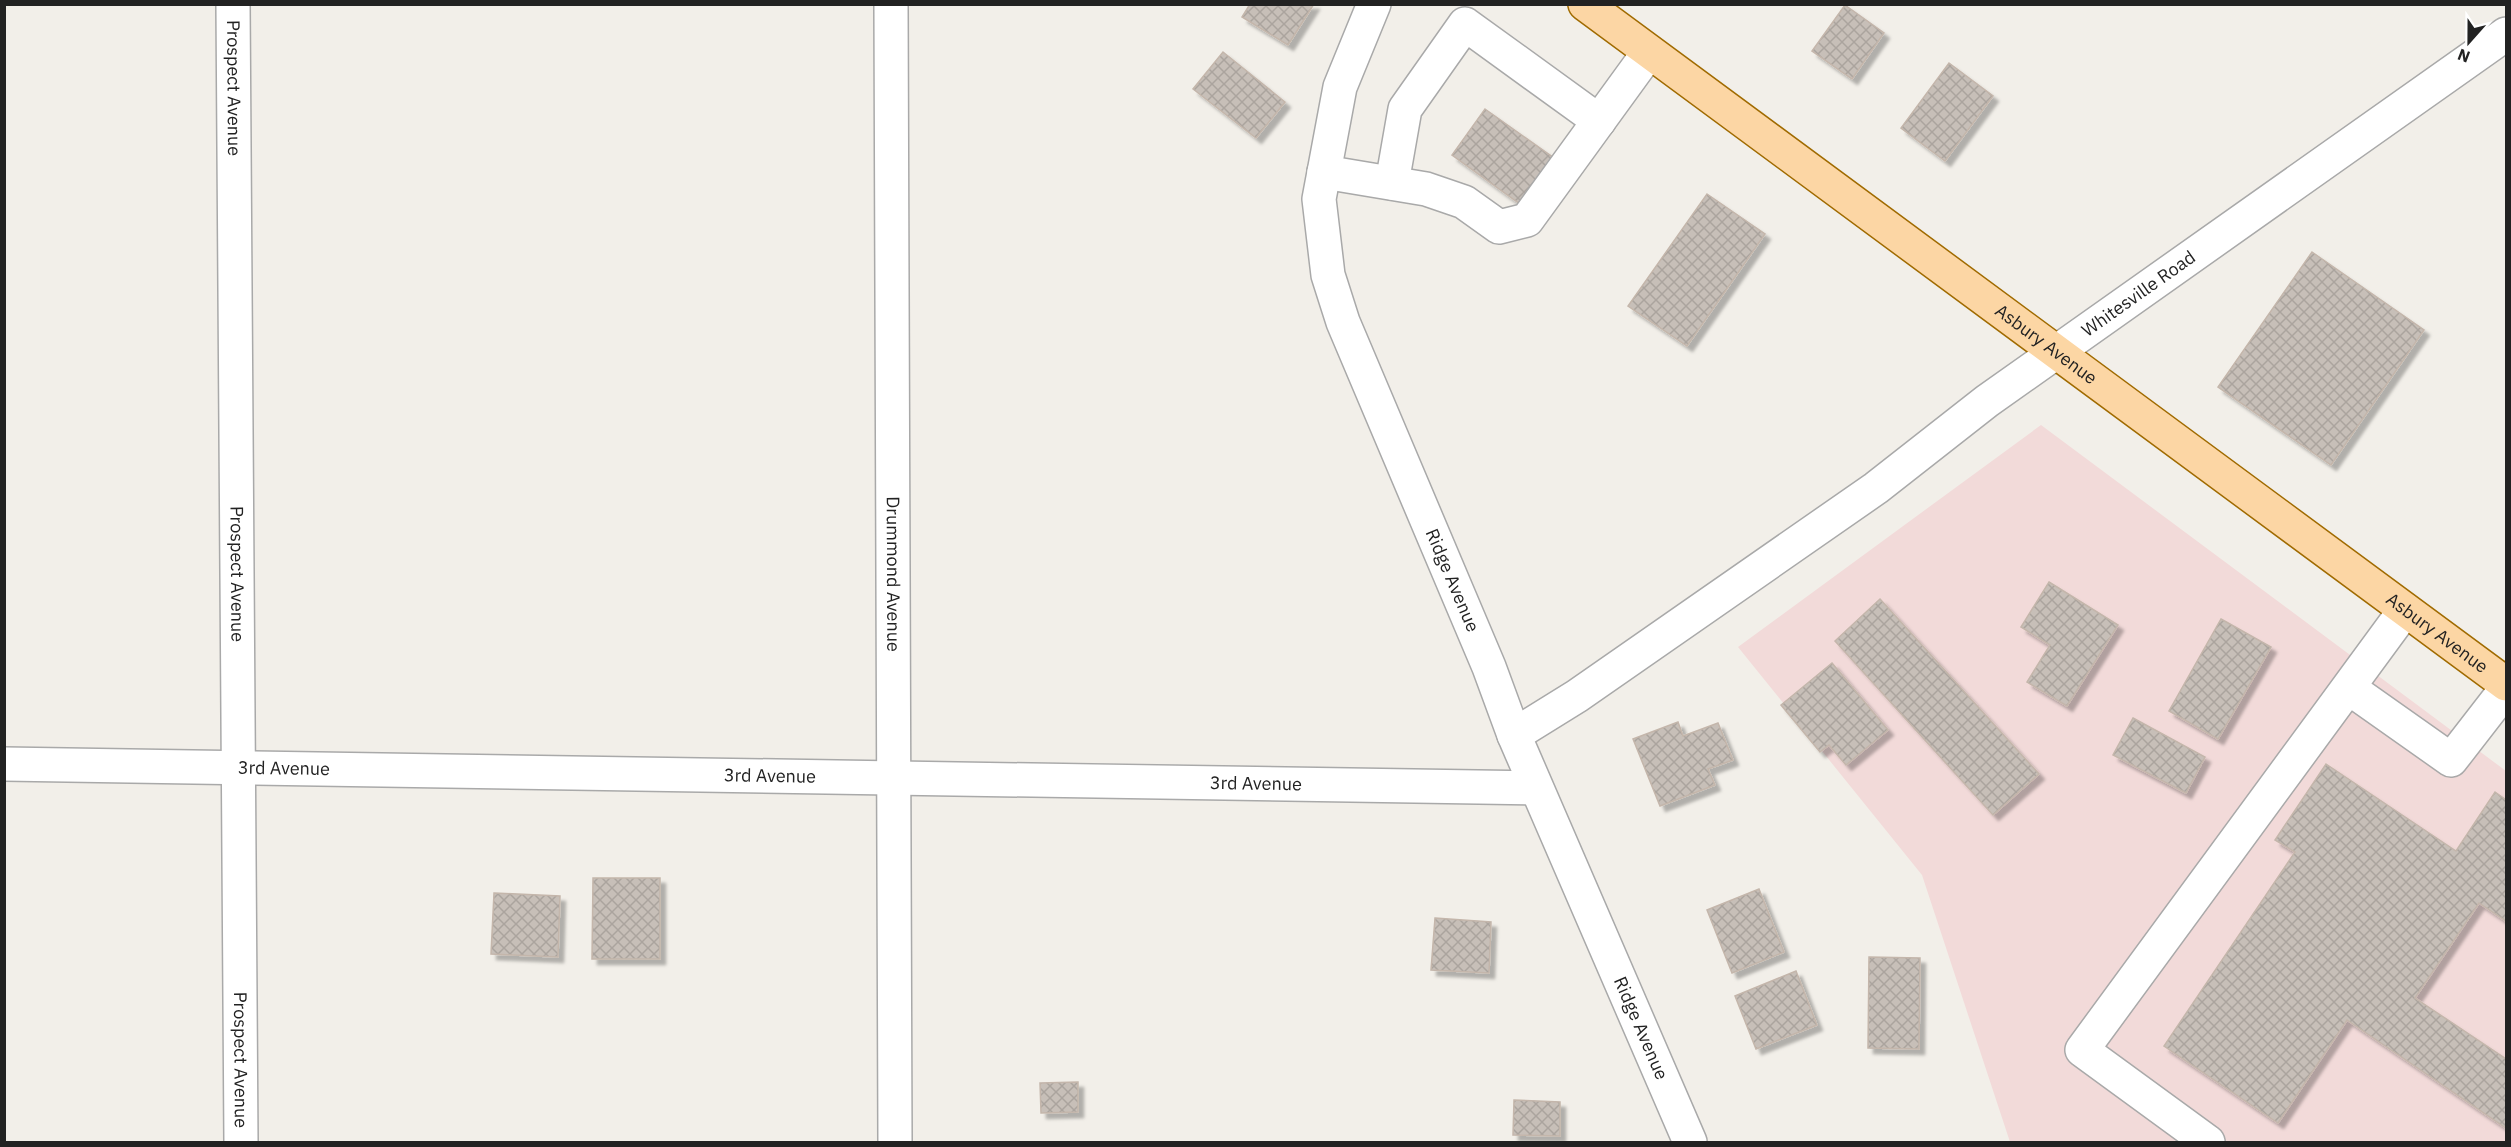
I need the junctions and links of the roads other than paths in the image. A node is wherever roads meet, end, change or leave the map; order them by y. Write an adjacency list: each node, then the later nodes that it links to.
1 (233, 4): 16 (street, Prospect Avenue)
2 (891, 4): 17 (street, Drummond Avenue)
3 (1374, 4): 8 (street, Ridge Avenue)
4 (1585, 4): 6 (main road, Asbury Avenue)
5 (2506, 34): 10 (street, Whitesville Road)
6 (1649, 52): 7 (street); 10 (main road, Asbury Avenue)
7 (1599, 121): 9 (street); 9 (street)
8 (1324, 172): 9 (street); 14 (street, Ridge Avenue)
9 (1392, 183)
10 (2056, 352): 11 (main road, Asbury Avenue); 14 (street, Whitesville Road)
11 (2405, 610): 12 (street); 13 (main road, Asbury Avenue)
12 (2349, 687): 13 (street); 22 (street)
13 (2506, 687)
14 (1514, 735): 18 (street, Ridge Avenue)
15 (4, 764): 16 (street, 3rd Avenue)
16 (239, 769): 17 (street, 3rd Avenue); 19 (street, Prospect Avenue)
17 (892, 780): 18 (street, 3rd Avenue); 20 (street, Drummond Avenue)
18 (1536, 789): 21 (street, Ridge Avenue)
19 (241, 1143)
20 (895, 1143)
21 (1690, 1143)
22 (2208, 1143)

